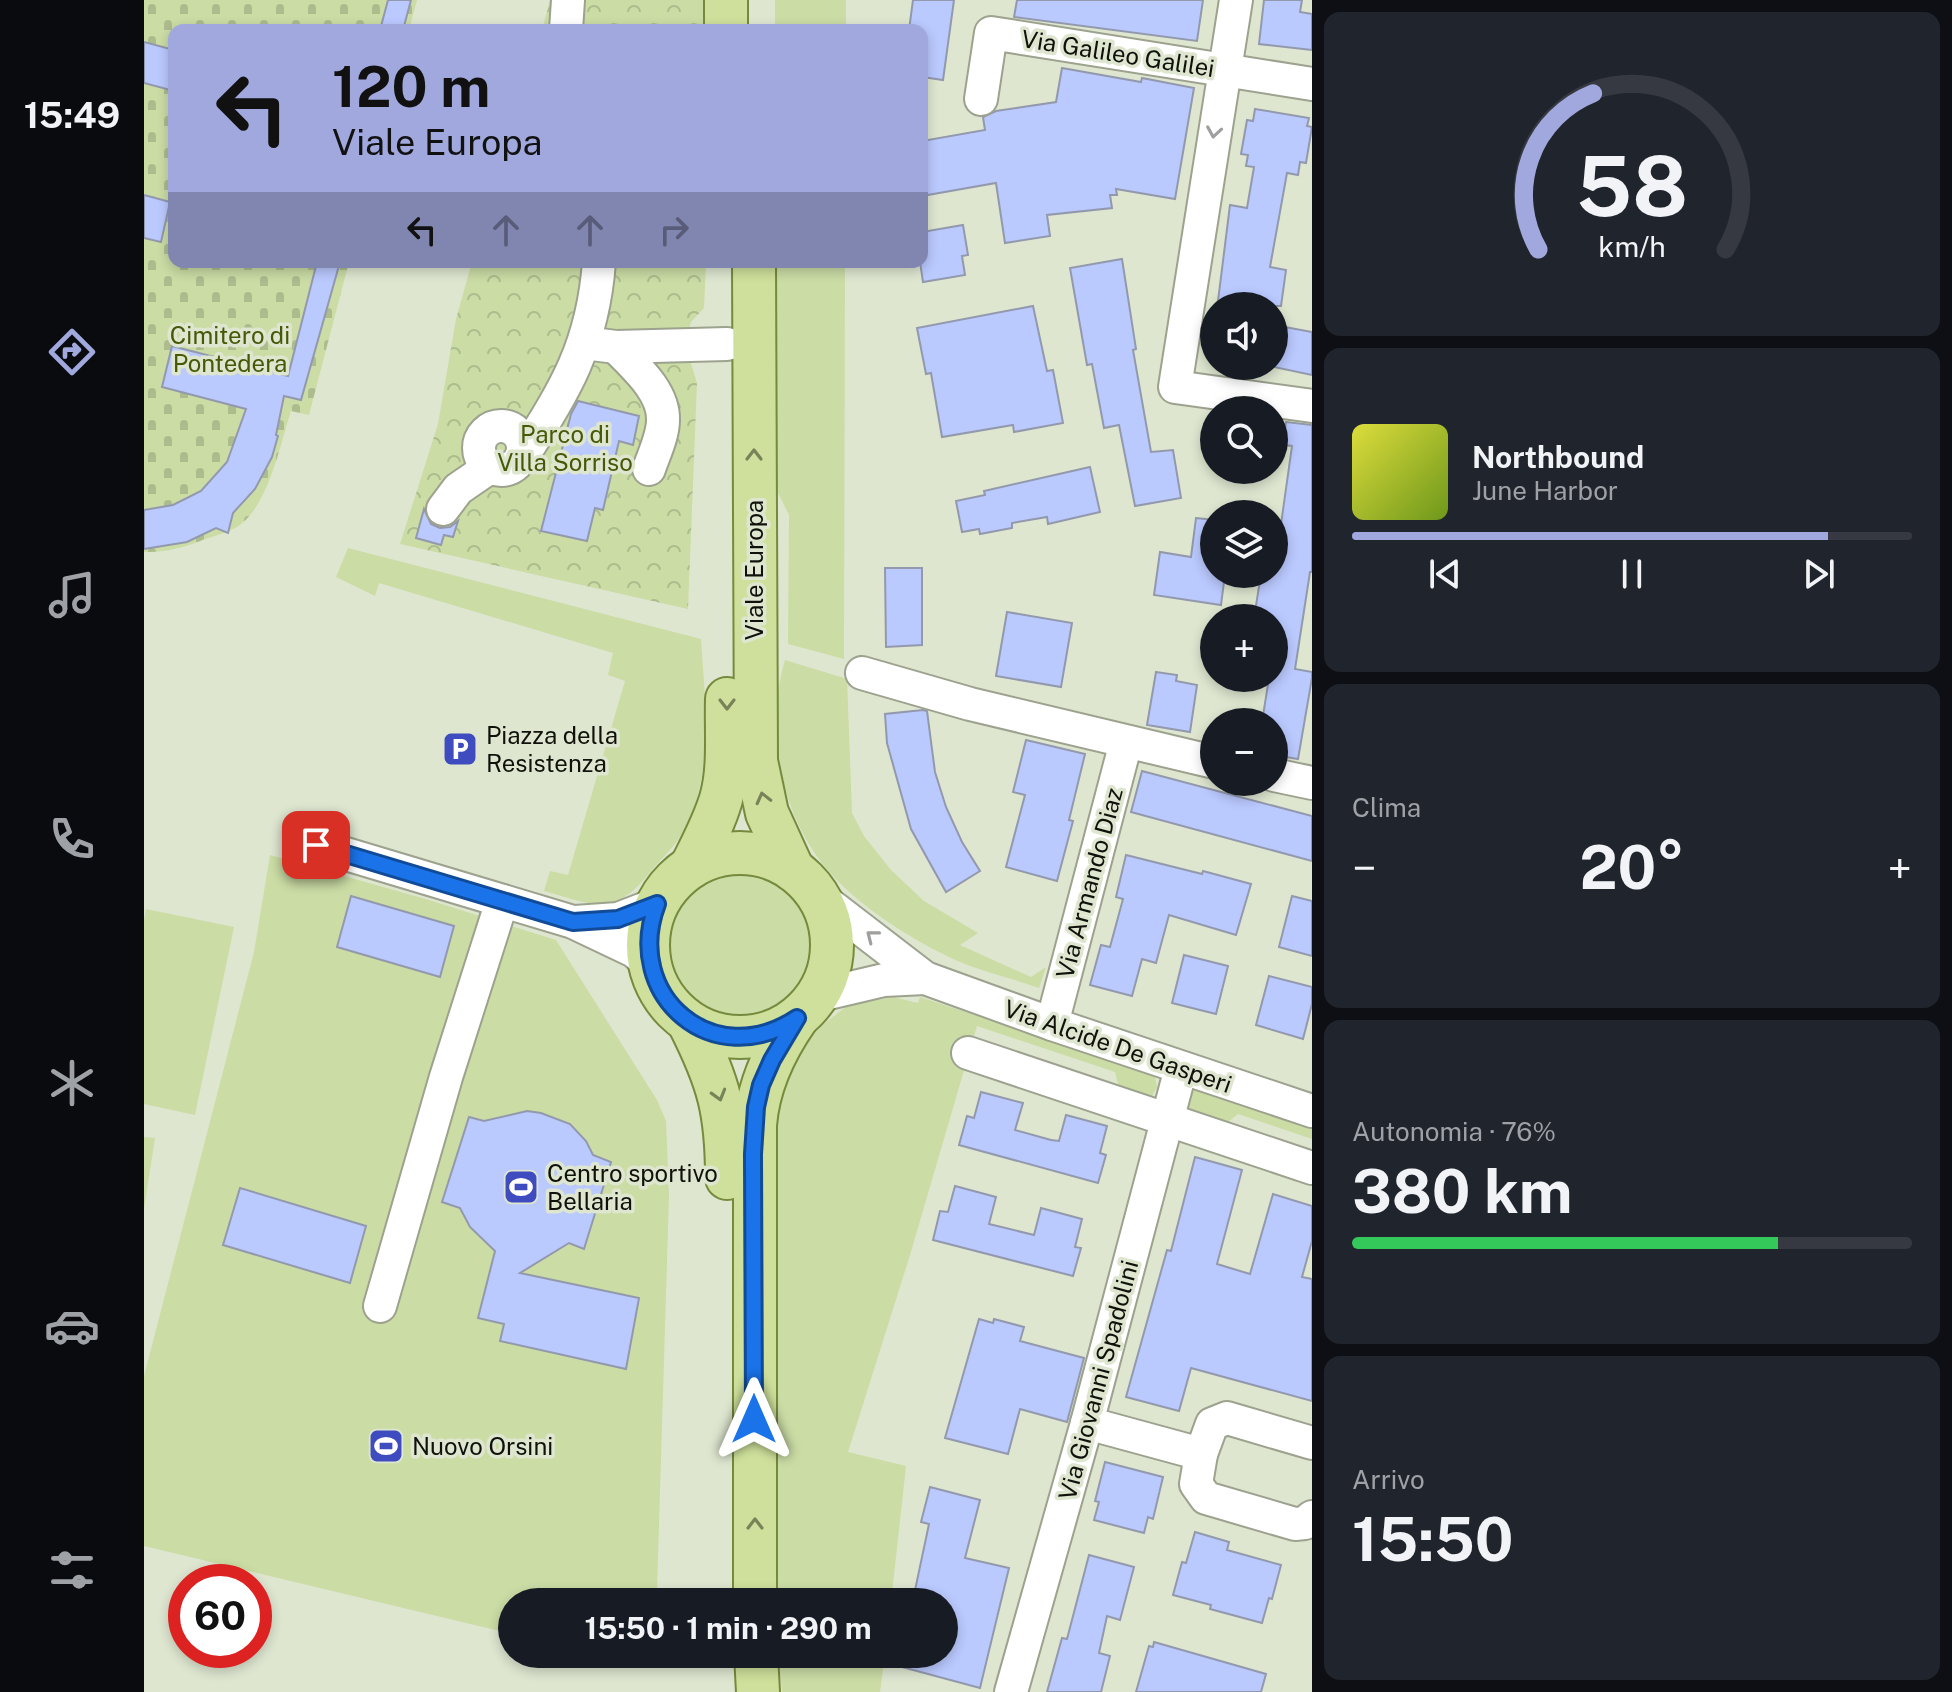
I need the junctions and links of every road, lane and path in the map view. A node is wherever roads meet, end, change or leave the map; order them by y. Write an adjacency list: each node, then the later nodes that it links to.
1 (568, 0): 5 (street)
2 (726, 0): 6 (main road)
3 (753, 0): 7 (main road)
4 (1236, 0): 8 (street)
5 (566, 24)
6 (726, 24)
7 (753, 24)
8 (1224, 70): 9 (street, Via Galileo Galilei); 10 (street, Via Galileo Galilei); 16 (street, one-way to 16)
9 (1312, 84)
10 (981, 99)
11 (598, 268): 15 (street)
12 (726, 268): 14 (main road, Viale Europa)
13 (754, 268): 26 (main road, Viale Europa, one-way to 13)
14 (727, 344): 15 (street); 25 (main road, Viale Europa, one-way to 25)
15 (600, 345): 17 (street); 18 (street)
16 (1312, 406)
17 (649, 469)
18 (443, 509)
19 (862, 673): 20 (street)
20 (1126, 742): 21 (street); 34 (street, Via Armando Diaz)
21 (1200, 759)
22 (1288, 778): 23 (street)
23 (1312, 783)
24 (316, 845): 27 (street)
25 (691, 867): 26 (main road, Viale Europa); 28 (main road, Viale Europa)
26 (805, 883): 31 (street, Via Alcide De Gasperi, one-way to 26); 32 (main road, Viale Europa)
27 (502, 901): 29 (street); 40 (street)
28 (657, 904): 29 (street); 30 (main road, Viale Europa)
29 (573, 922): 30 (street)
30 (650, 965): 33 (main road, Viale Europa)
31 (925, 978): 32 (street, Via Alcide De Gasperi); 34 (street, Via Alcide De Gasperi)
32 (807, 1007): 33 (main road, Viale Europa); 46 (main road, Viale Europa, one-way to 32)
33 (689, 1023): 45 (main road, Viale Europa, one-way to 45)
34 (1052, 1024): 36 (street, Via Alcide De Gasperi)
35 (968, 1053): 38 (street)
36 (1181, 1068): 37 (street, Via Alcide De Gasperi); 38 (street, Via Giovanni Spadolini)
37 (1312, 1111)
38 (1167, 1119): 39 (street); 41 (street, Via Giovanni Spadolini)
39 (1312, 1168)
40 (380, 1306)
41 (1087, 1423): 43 (street); 51 (street, Via Giovanni Spadolini)
42 (1312, 1443): 43 (street)
43 (1201, 1454): 44 (street)
44 (1312, 1517)
45 (727, 1588)
46 (755, 1588)
47 (729, 1668): 49 (main road)
48 (757, 1668): 50 (main road)
49 (730, 1692)
50 (758, 1692)
51 (1011, 1692)

